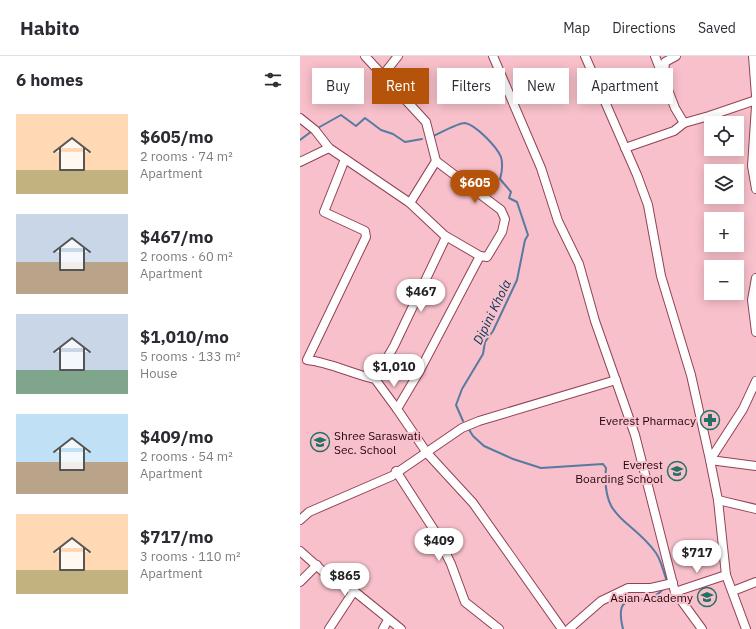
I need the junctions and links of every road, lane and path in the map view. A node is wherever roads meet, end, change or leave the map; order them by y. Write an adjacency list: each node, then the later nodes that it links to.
1 (364, 56): 8 (street)
2 (398, 56): 9 (street)
3 (493, 56): 33 (street)
4 (585, 56): 20 (street)
5 (655, 56): 10 (street)
6 (676, 56): 11 (street)
7 (754, 61): 12 (street)
8 (376, 68)
9 (389, 68)
10 (660, 68)
11 (664, 68)
12 (756, 96)
13 (756, 100): 18 (street)
14 (673, 103): 18 (street)
15 (410, 104): 22 (street)
16 (756, 106): 24 (street)
17 (300, 118): 19 (street)
18 (684, 123): 20 (street)
19 (329, 148): 21 (street); 23 (street)
20 (625, 148): 37 (street)
21 (345, 159): 26 (street); 32 (street)
22 (436, 161): 26 (street); 28 (street)
23 (300, 162)
24 (754, 166): 25 (street)
25 (756, 188)
26 (410, 203): 27 (street)
27 (446, 237): 28 (street); 32 (street)
28 (480, 256): 35 (street)
29 (756, 278): 30 (street)
30 (754, 292): 31 (street)
31 (756, 332)
32 (375, 379): 35 (street)
33 (616, 380): 36 (street); 48 (street)
34 (756, 381): 37 (street)
35 (397, 408): 36 (street)
36 (427, 453): 39 (street); 57 (street)
37 (710, 460): 38 (street); 40 (street)
38 (756, 466)
39 (396, 471): 42 (street); 56 (street)
40 (718, 500): 41 (street); 45 (street)
41 (756, 508)
42 (300, 520)
43 (300, 551): 44 (street)
44 (317, 565): 46 (street); 49 (street)
45 (726, 575): 50 (street); 51 (street)
46 (300, 582)
47 (756, 582): 50 (street)
48 (673, 583): 51 (street); 58 (street)
49 (354, 591): 52 (street); 53 (street)
50 (733, 591): 60 (street)
51 (675, 592): 59 (street)
52 (388, 620): 54 (street); 55 (street)
53 (329, 629)
54 (383, 629)
55 (401, 629)
56 (499, 629)
57 (562, 629)
58 (569, 629)
59 (702, 629)
60 (746, 629)

